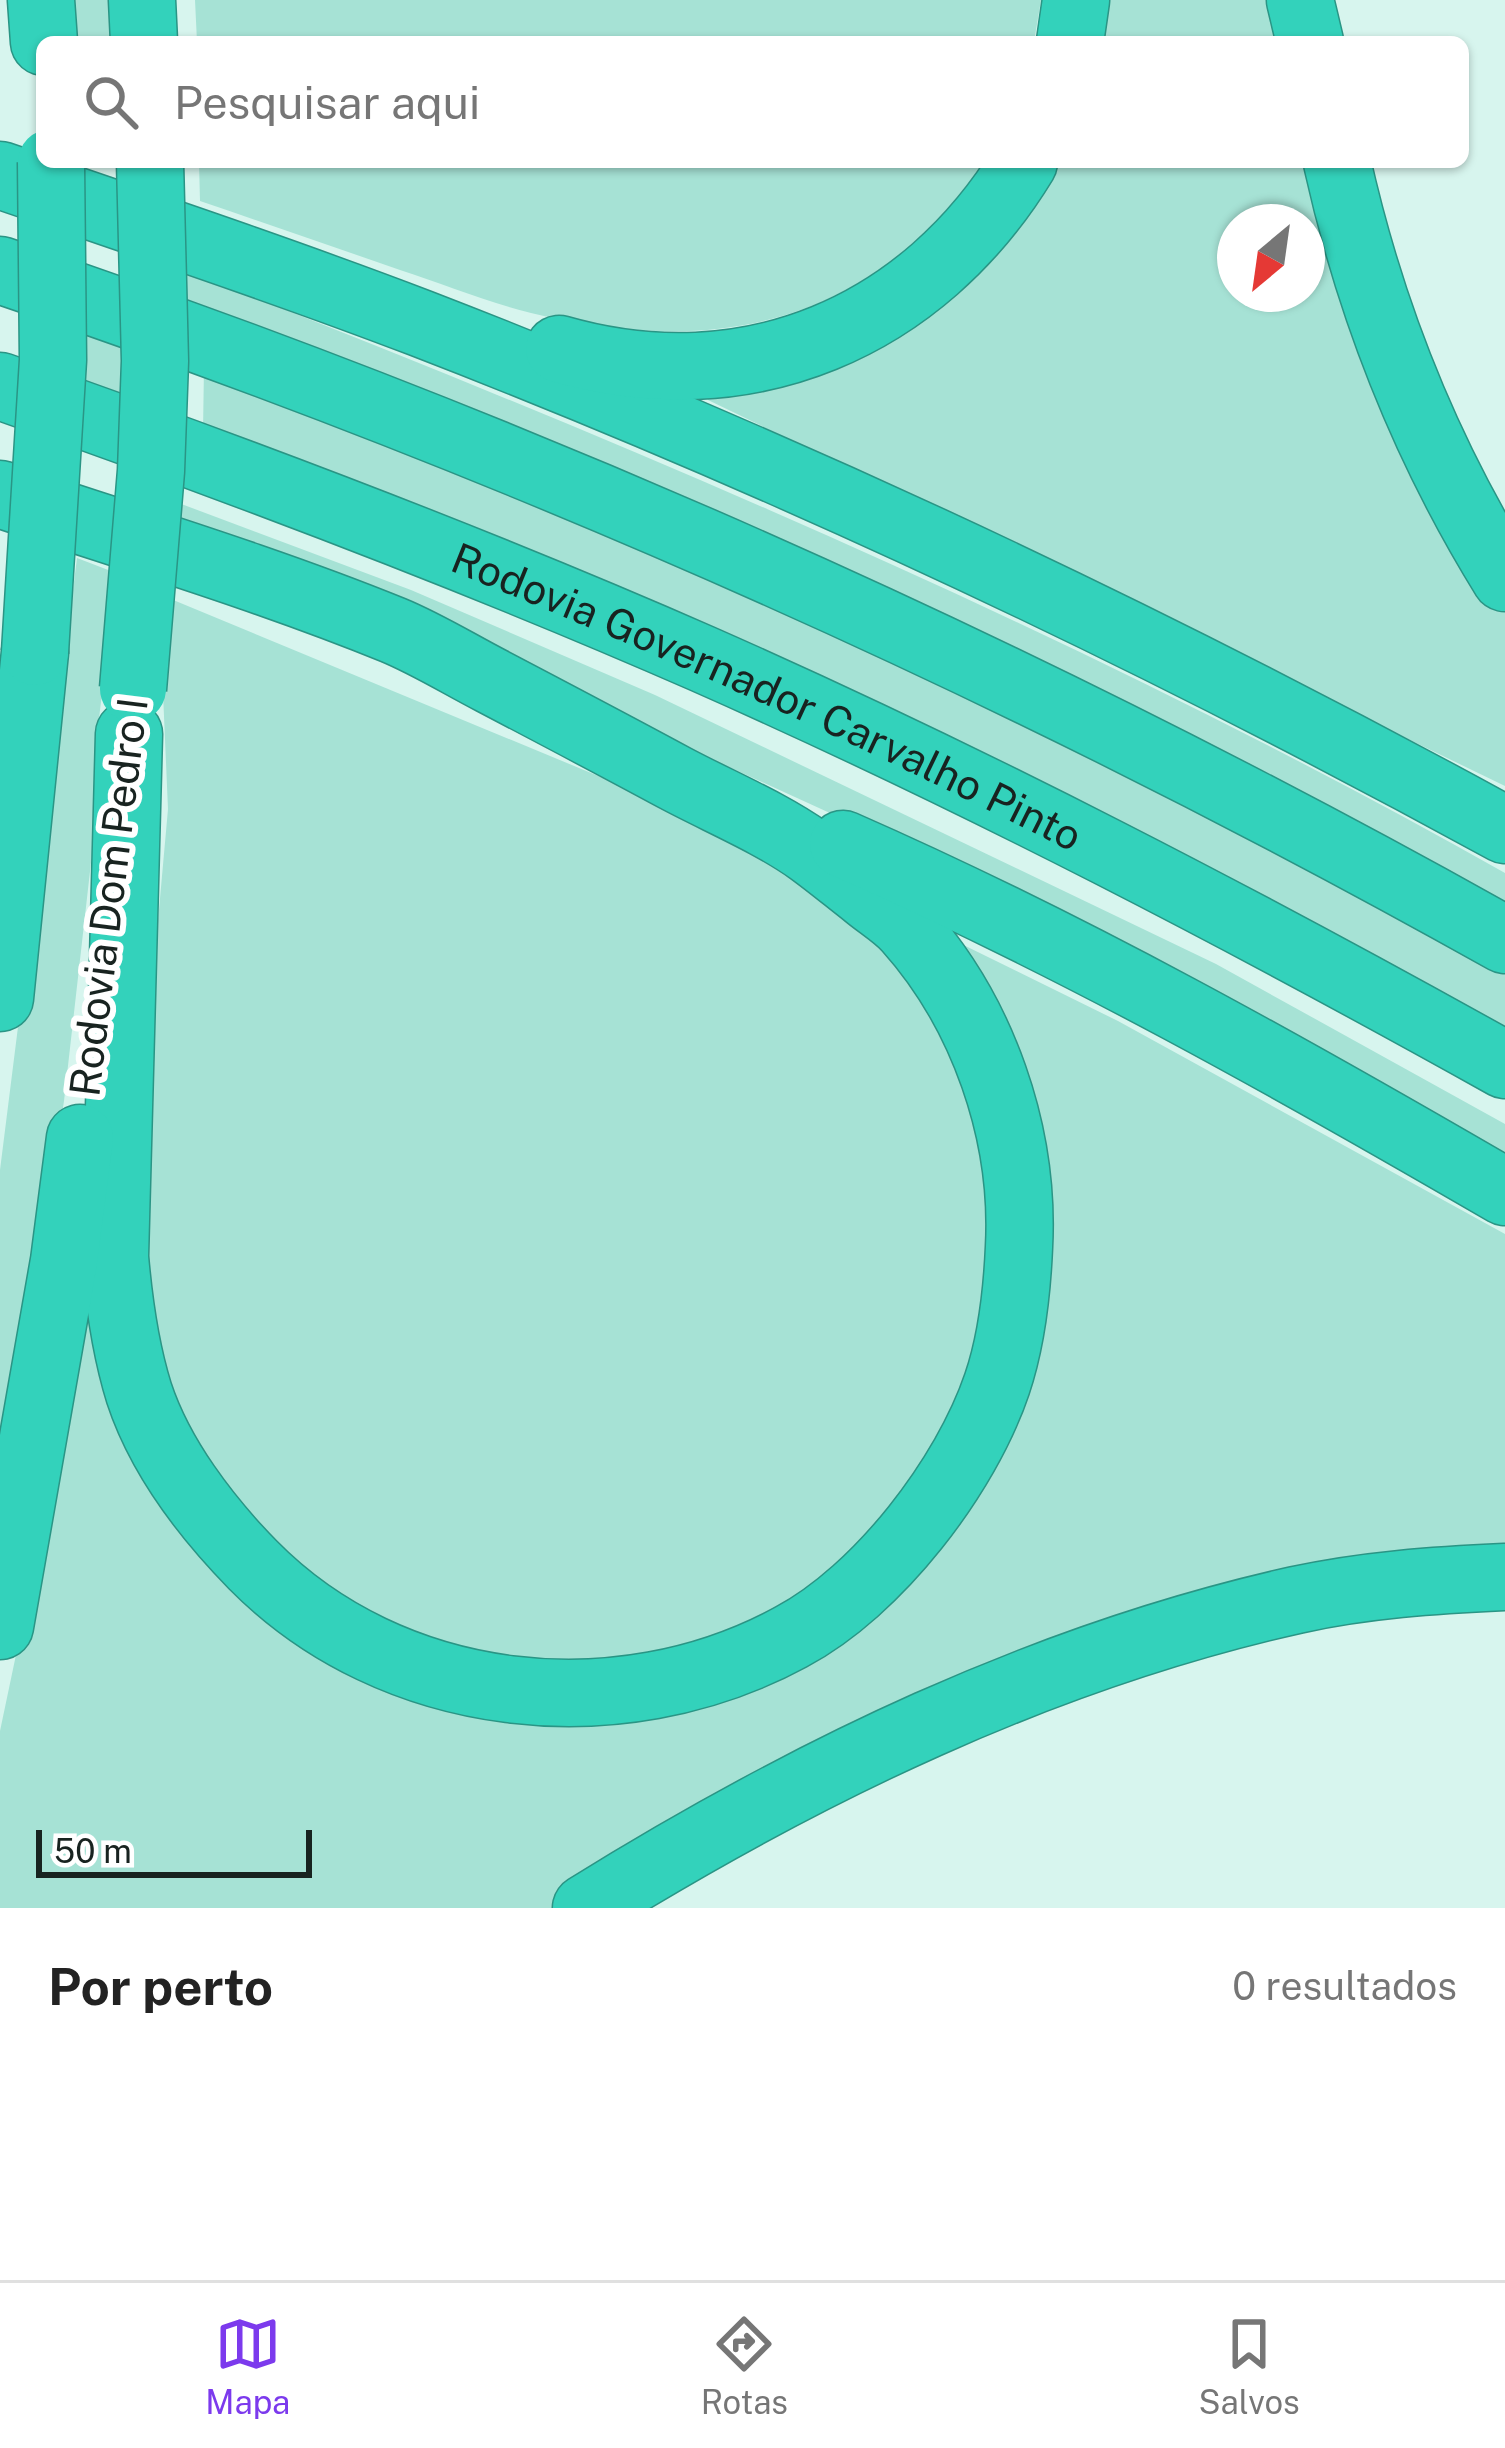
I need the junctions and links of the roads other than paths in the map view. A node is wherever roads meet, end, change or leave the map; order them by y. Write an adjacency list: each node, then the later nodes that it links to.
1 (41, 0): 4 (highway)
2 (1076, 0): 5 (highway)
3 (1300, 0): 6 (highway)
4 (44, 36)
5 (1071, 36)
6 (1309, 36)
7 (51, 168): 17 (highway, bridge)
8 (150, 168): 18 (highway, Rodovia Dom Pedro I, bridge)
9 (1020, 168): 12 (highway)
10 (1339, 168): 16 (highway)
11 (0, 175): 12 (highway)
12 (259, 263): 21 (highway)
13 (0, 270): 22 (highway)
14 (0, 386): 24 (highway, Rodovia Governador Carvalho Pinto)
15 (0, 494): 19 (highway)
16 (1505, 578)
17 (35, 652): 20 (highway); 23 (highway)
18 (131, 712): 19 (highway); 27 (highway, Rodovia Dom Pedro I)
19 (593, 734): 25 (highway)
20 (0, 807)
21 (1505, 830)
22 (1505, 940)
23 (0, 998)
24 (1505, 1065)
25 (1505, 1192)
26 (1505, 1577): 28 (highway)
27 (0, 1626)
28 (586, 1908)

